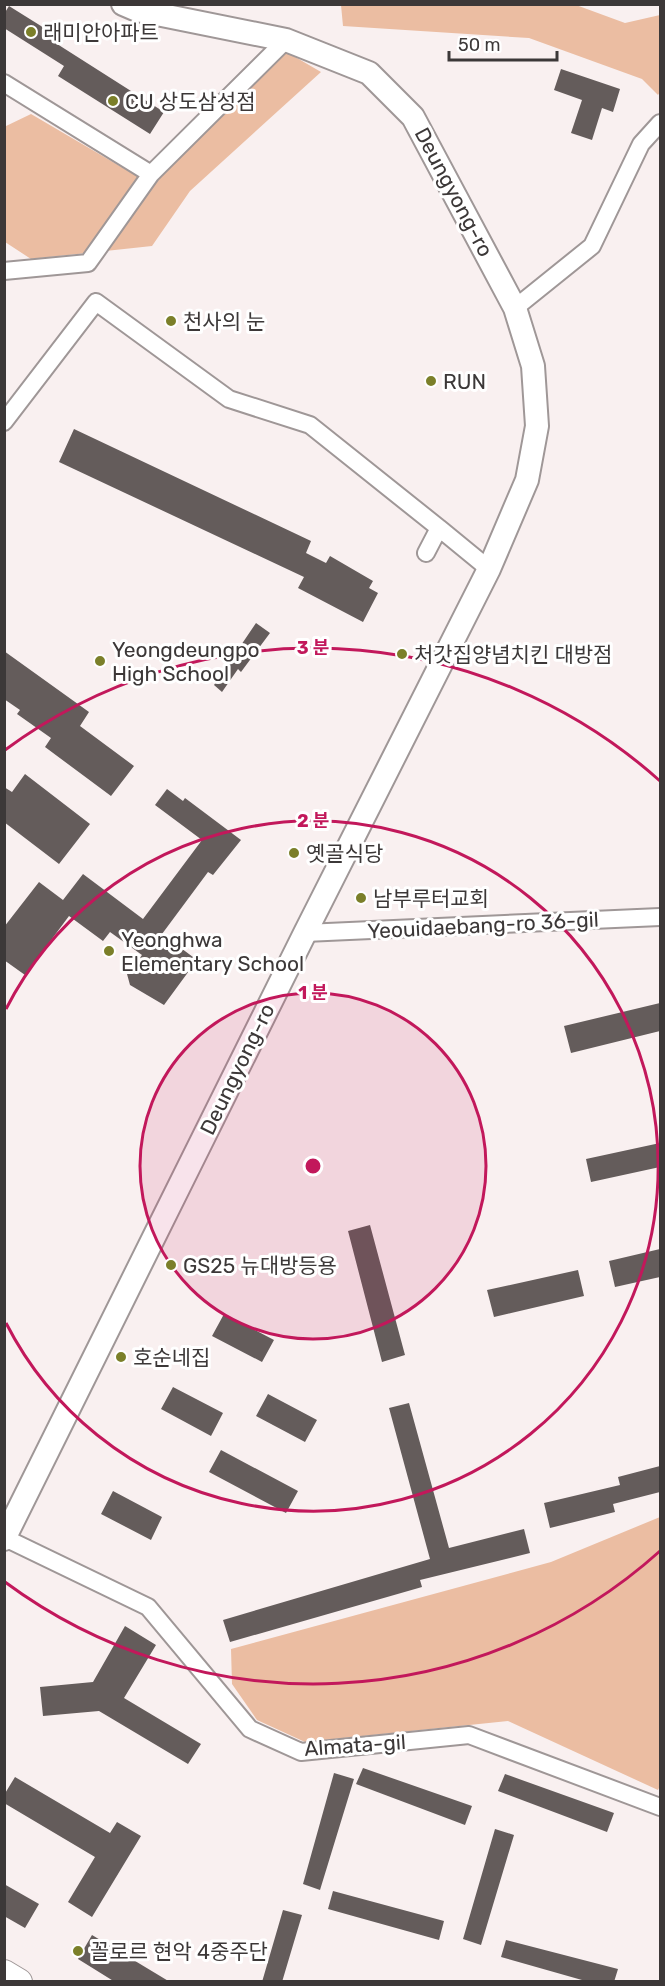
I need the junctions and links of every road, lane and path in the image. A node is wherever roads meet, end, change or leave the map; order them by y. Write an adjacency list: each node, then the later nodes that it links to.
1 (133, 6): 2 (street, Deungyong-ro)
2 (286, 40): 5 (street); 7 (street, Deungyong-ro)
3 (4, 84): 5 (street)
4 (660, 123): 7 (street)
5 (151, 174): 6 (street)
6 (4, 271)
7 (515, 308): 11 (street, Deungyong-ro)
8 (4, 422): 9 (street)
9 (439, 528): 10 (street); 11 (street)
10 (426, 553)
11 (489, 569): 13 (street, Deungyong-ro)
12 (660, 917): 13 (street, Yeouidaebang-ro 36-gil)
13 (305, 933): 14 (street, Deungyong-ro)
14 (5, 1538): 15 (street, Almata-gil)
15 (660, 1807)
16 (4, 1973): 17 (main road)
17 (19, 1982)

